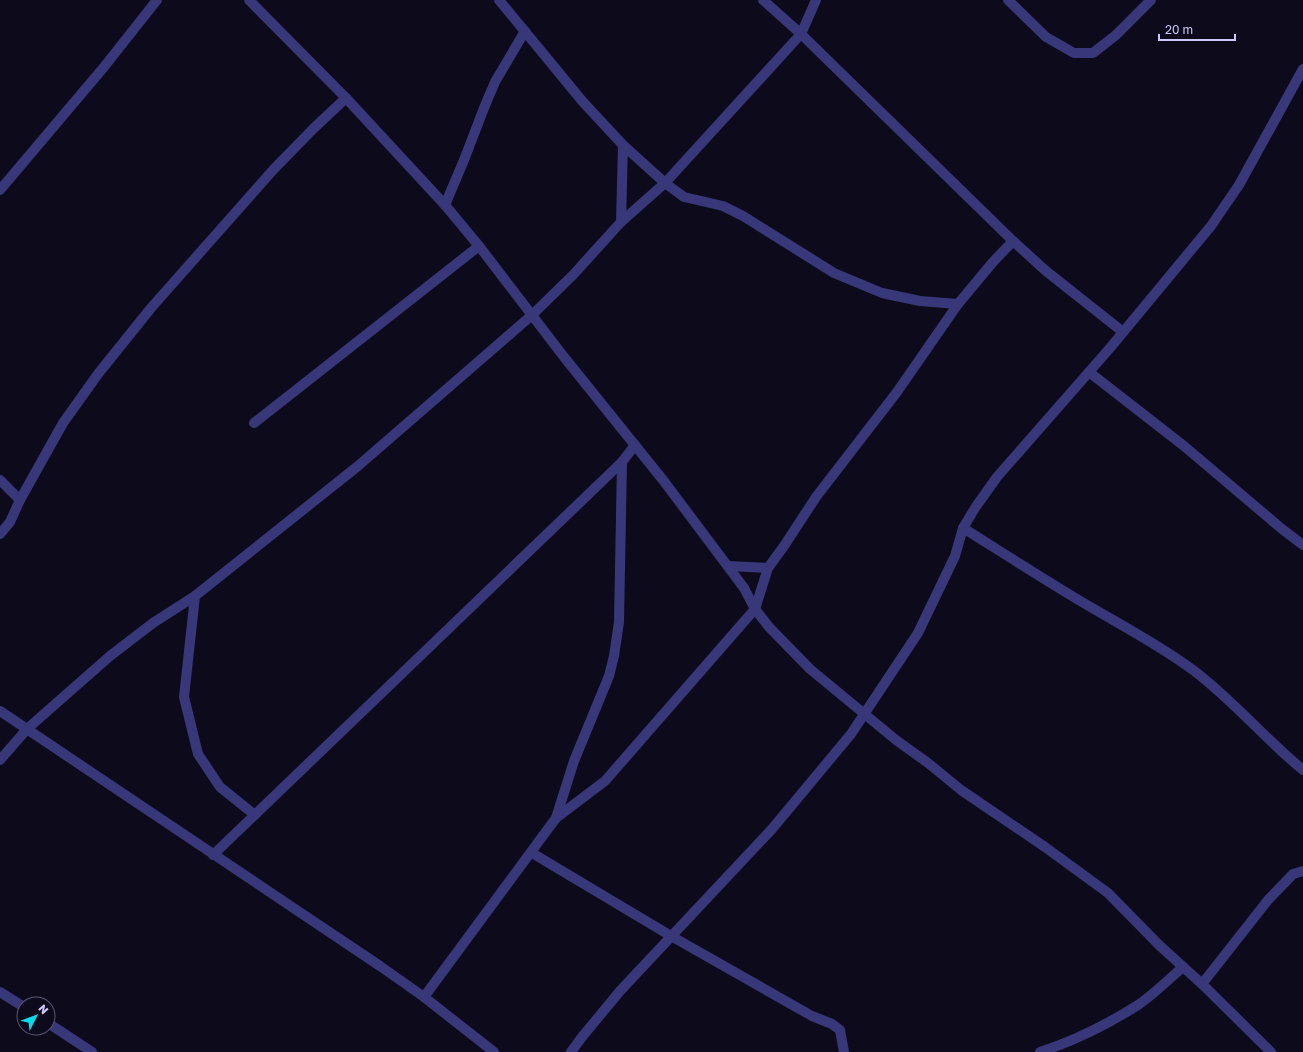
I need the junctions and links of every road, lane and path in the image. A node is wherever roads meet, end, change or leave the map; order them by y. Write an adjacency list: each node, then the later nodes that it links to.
1 (157, 0): 15 (street)
2 (249, 0): 12 (street)
3 (499, 0): 8 (street)
4 (764, 0): 9 (street)
5 (816, 0): 9 (street)
6 (1008, 0): 7 (street)
7 (1151, 0)
8 (525, 31): 13 (street); 16 (street)
9 (801, 34): 14 (street); 18 (street)
10 (1303, 69): 11 (street)
11 (1300, 78): 22 (street)
12 (346, 98): 16 (street); 28 (street)
13 (623, 145): 14 (street); 17 (street)
14 (665, 183): 17 (street); 20 (street)
15 (0, 190)
16 (445, 205): 19 (street)
17 (622, 222): 21 (street)
18 (1013, 241): 20 (street); 22 (street)
19 (479, 246): 21 (street); 24 (street)
20 (958, 304): 33 (street)
21 (532, 315): 25 (street); 34 (street)
22 (1123, 332): 23 (street)
23 (1089, 372): 29 (street); 31 (street)
24 (254, 423)
25 (635, 445): 26 (street); 32 (street)
26 (622, 462): 41 (street); 42 (street)
27 (0, 480): 28 (street)
28 (20, 500): 30 (street)
29 (963, 528): 37 (street); 40 (street)
30 (0, 534)
31 (1303, 545)
32 (728, 566): 33 (street); 35 (street)
33 (768, 568): 35 (street)
34 (195, 596): 38 (street); 41 (street)
35 (756, 609): 37 (street); 42 (street)
36 (0, 711): 38 (street)
37 (865, 714): 46 (street); 47 (street)
38 (27, 729): 39 (street); 44 (street)
39 (0, 760)
40 (1303, 770)
41 (255, 815): 44 (street)
42 (556, 818): 43 (street)
43 (532, 852): 46 (street); 50 (street)
44 (213, 854): 50 (street)
45 (1303, 871): 48 (street)
46 (671, 936): 55 (street); 56 (street)
47 (1183, 967): 48 (street); 57 (street)
48 (1202, 984): 58 (street)
49 (0, 992): 51 (street)
50 (424, 997): 54 (street)
51 (16, 1002)
52 (56, 1028): 53 (street)
53 (92, 1052)
54 (494, 1052)
55 (571, 1052)
56 (844, 1052)
57 (1040, 1052)
58 (1271, 1052)

